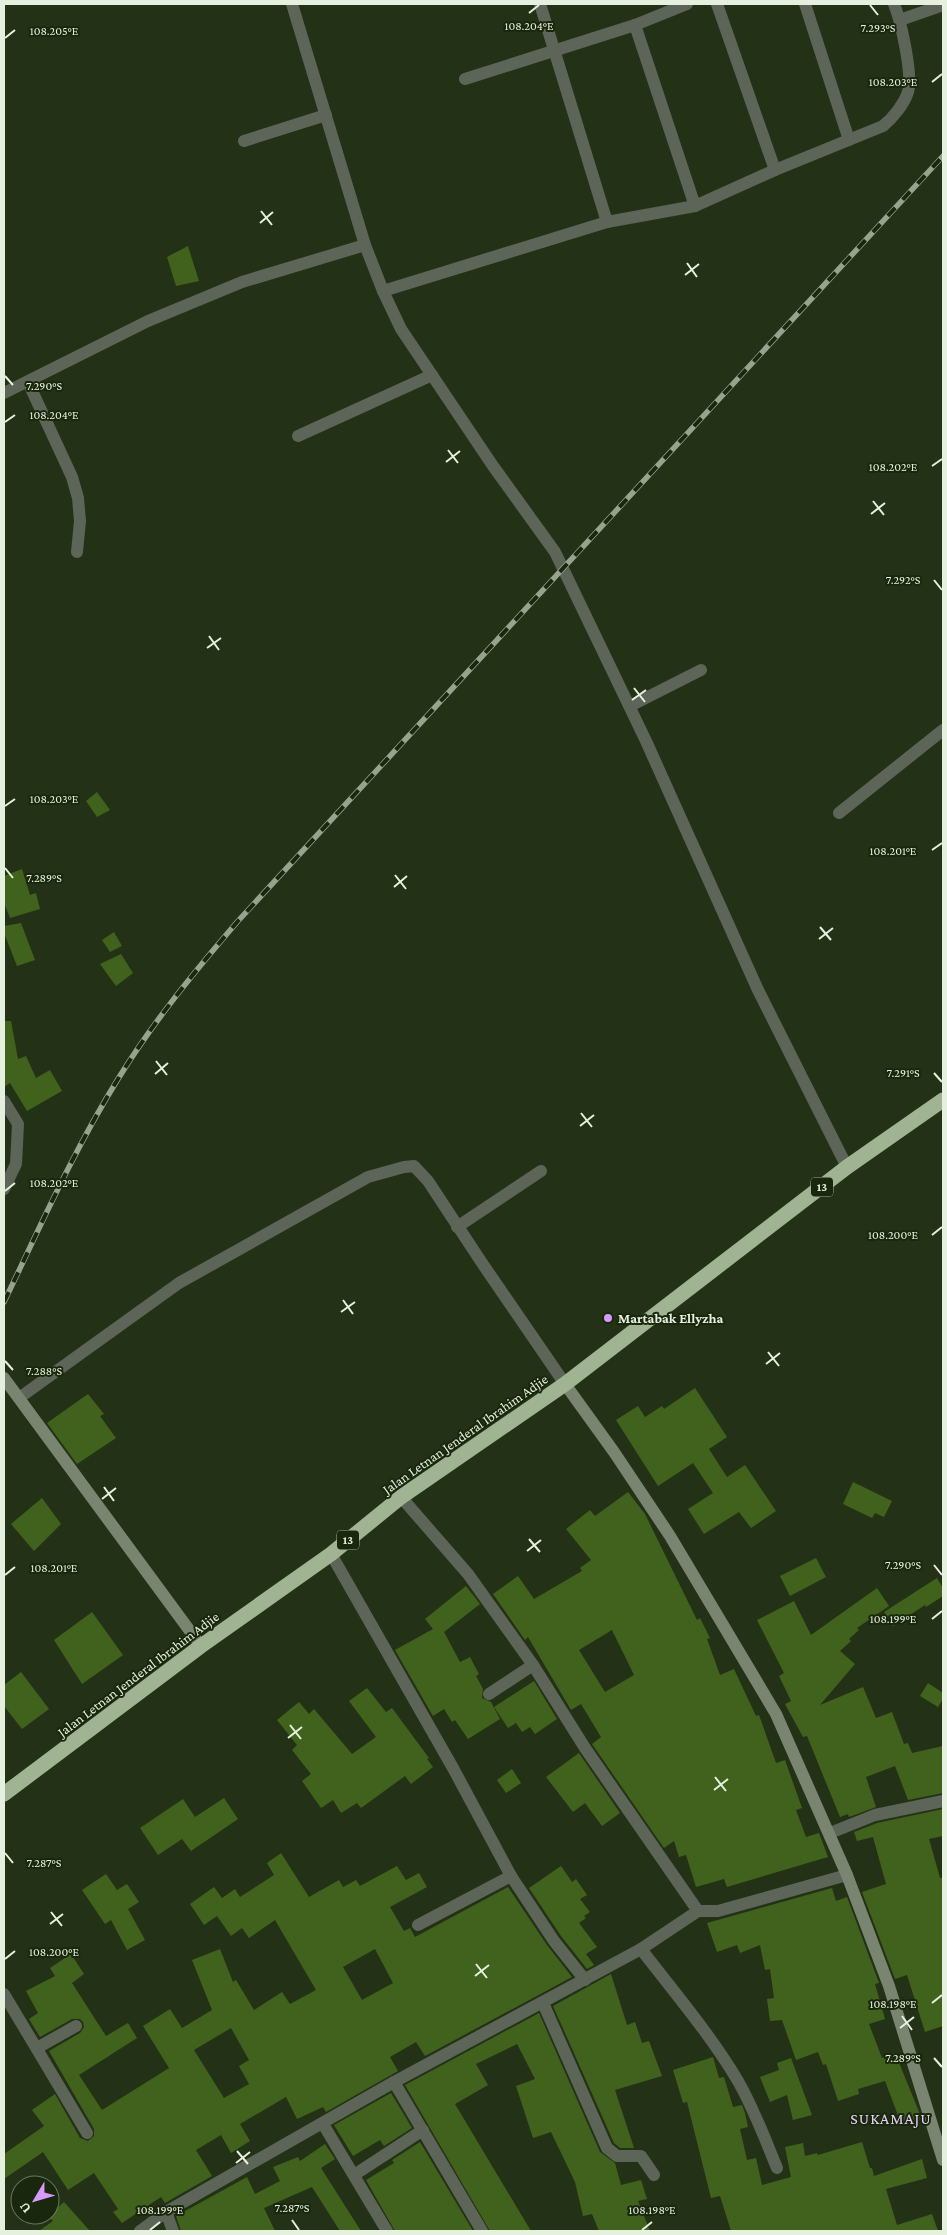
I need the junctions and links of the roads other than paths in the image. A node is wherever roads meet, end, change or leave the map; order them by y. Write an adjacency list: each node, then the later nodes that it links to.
1 (292, 4): 12 (street)
2 (540, 4): 10 (street)
3 (686, 4): 9 (street)
4 (717, 4): 15 (street)
5 (805, 4): 13 (street)
6 (894, 4): 8 (street)
7 (943, 5): 8 (street)
8 (900, 20): 13 (street)
9 (635, 25): 10 (street); 16 (street)
10 (556, 51): 11 (street); 17 (street)
11 (465, 79)
12 (326, 115): 14 (street); 18 (street)
13 (849, 140): 15 (street)
14 (244, 141)
15 (775, 170): 16 (street)
16 (695, 206): 17 (street)
17 (607, 222): 19 (street)
18 (365, 245): 19 (street); 21 (street)
19 (383, 290): 20 (street)
20 (432, 375): 23 (street); 26 (street)
21 (28, 382): 22 (street); 24 (street)
22 (4, 393)
23 (298, 436)
24 (77, 552)
25 (701, 670): 26 (street)
26 (630, 706): 31 (street)
27 (943, 730): 28 (street)
28 (839, 813)
29 (943, 1100): 31 (highway, Jalan Letnan Jenderal Ibrahim Adjie / 13)
30 (4, 1102): 33 (street)
31 (847, 1167): 36 (highway, Jalan Letnan Jenderal Ibrahim Adjie / 13)
32 (541, 1171): 34 (street)
33 (4, 1189)
34 (458, 1227): 36 (street); 37 (street)
35 (4, 1378): 37 (street)
36 (566, 1384): 38 (highway, Jalan Letnan Jenderal Ibrahim Adjie / 13); 45 (street)
37 (19, 1398): 40 (street)
38 (401, 1497): 39 (highway, Jalan Letnan Jenderal Ibrahim Adjie / 13); 41 (street)
39 (331, 1554): 40 (highway, Jalan Letnan Jenderal Ibrahim Adjie / 13); 47 (street)
40 (201, 1646): 43 (highway, Jalan Letnan Jenderal Ibrahim Adjie / 13)
41 (533, 1665): 42 (street); 48 (street)
42 (489, 1694)
43 (4, 1794)
44 (943, 1801): 45 (street)
45 (830, 1833): 46 (street)
46 (847, 1875): 48 (street); 60 (street)
47 (511, 1876): 49 (street); 51 (street)
48 (698, 1911): 50 (street)
49 (418, 1925)
50 (641, 1949): 51 (street); 61 (street)
51 (585, 1980): 53 (street)
52 (4, 1994): 55 (street)
53 (544, 2002): 56 (street); 63 (street)
54 (76, 2026): 55 (street)
55 (38, 2048): 59 (street)
56 (394, 2082): 57 (street); 58 (street)
57 (323, 2124): 62 (street); 64 (street)
58 (423, 2130): 62 (street); 68 (street)
59 (87, 2133)
60 (943, 2160)
61 (777, 2168)
62 (354, 2175): 67 (street)
63 (654, 2175)
64 (166, 2212): 65 (street); 66 (street)
65 (140, 2231)
66 (173, 2231)
67 (387, 2231)
68 (482, 2231)

